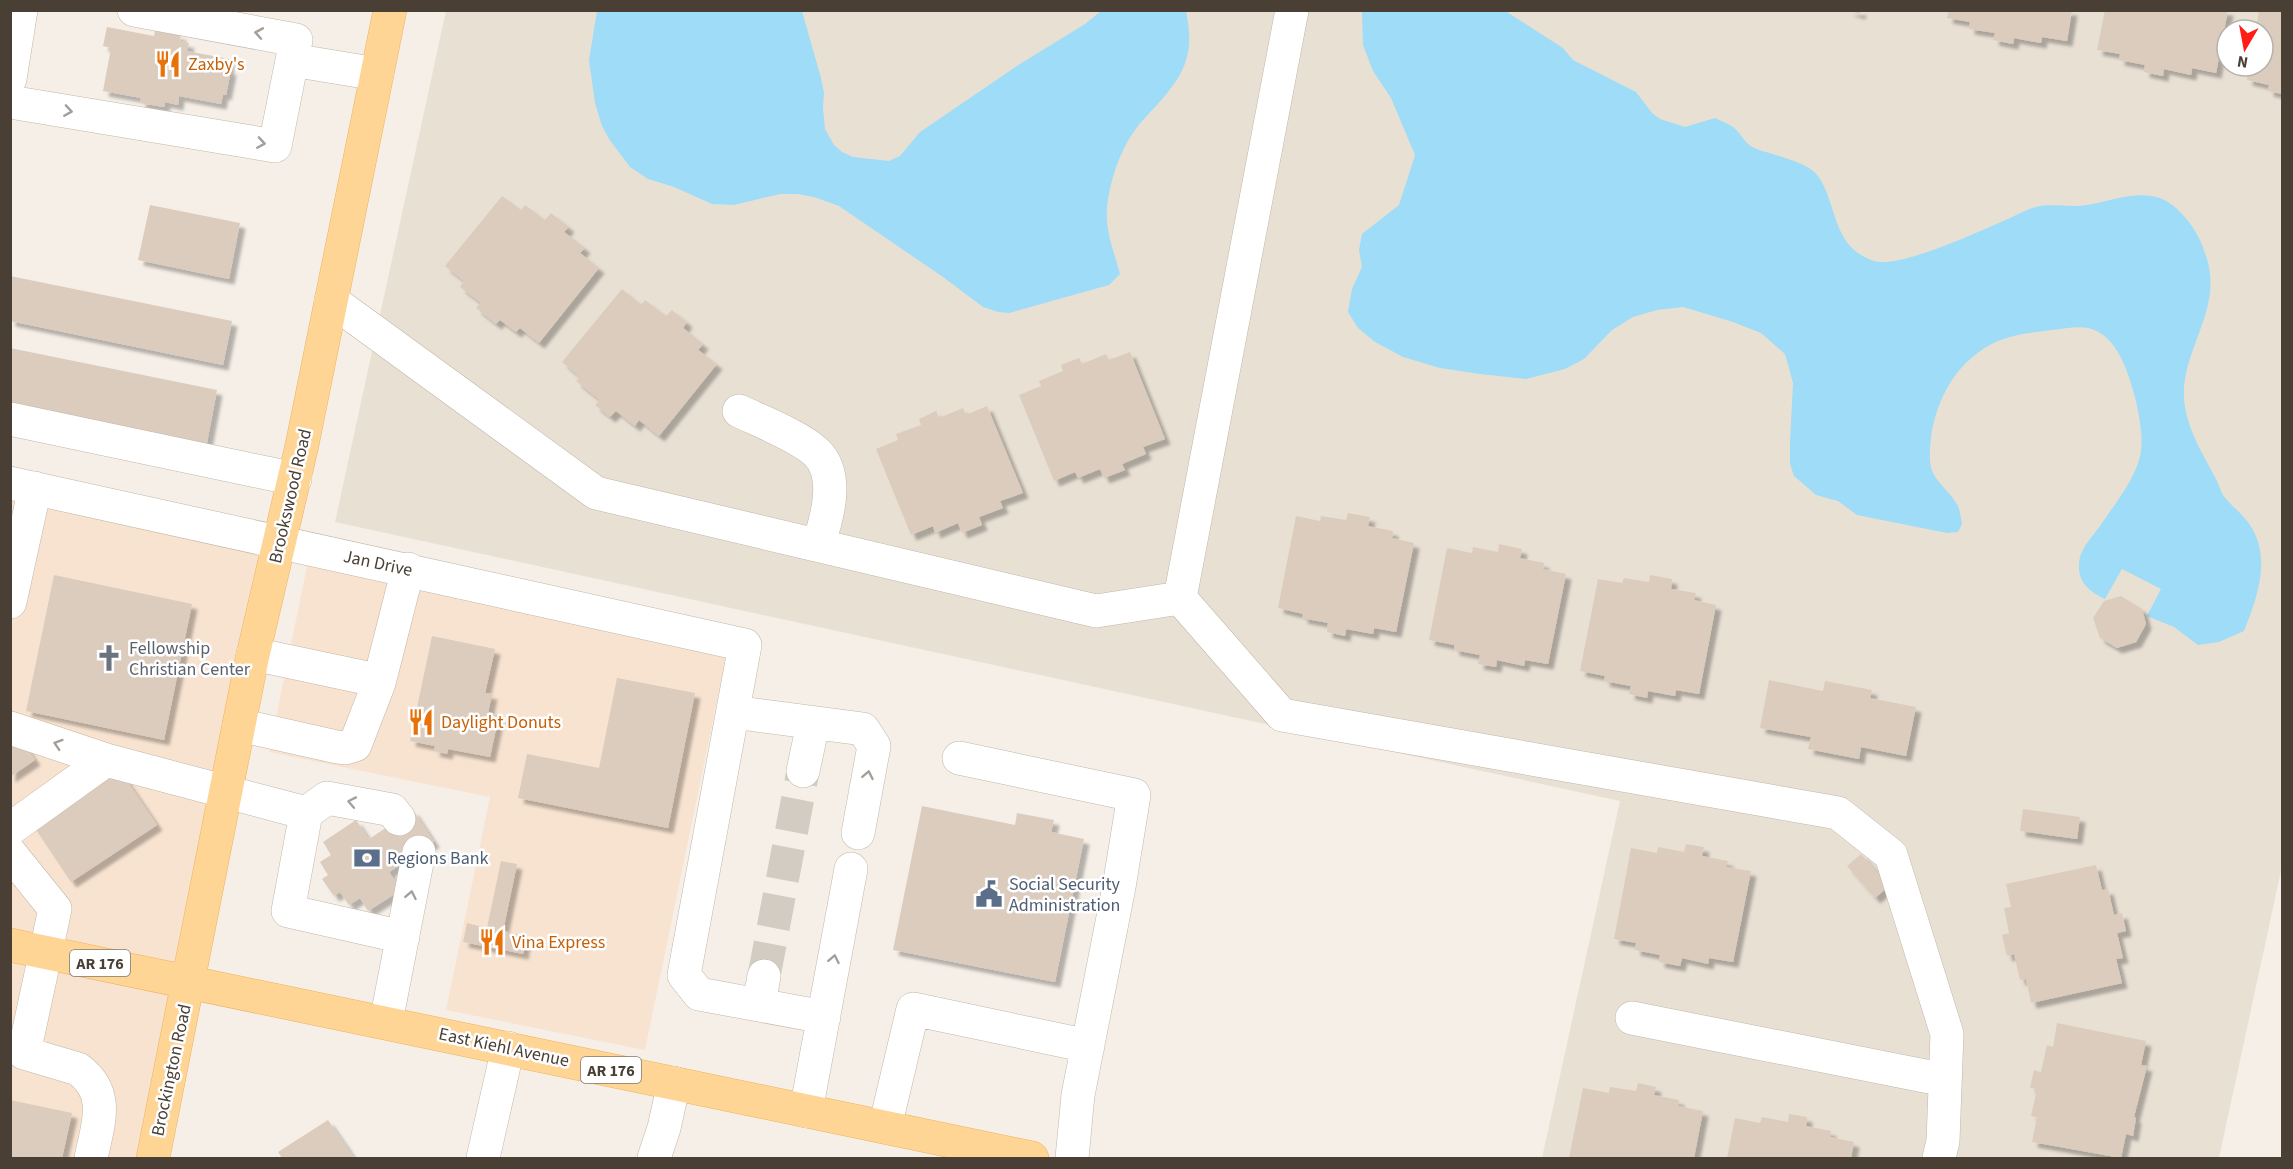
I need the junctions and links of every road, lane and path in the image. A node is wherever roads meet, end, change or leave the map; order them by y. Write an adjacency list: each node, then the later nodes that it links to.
1 (21, 10): 7 (street)
2 (134, 10): 5 (street, one-way to 2)
3 (390, 10): 6 (main road, Brookswood Road)
4 (1292, 10): 17 (street)
5 (292, 60): 6 (street); 8 (street, one-way to 5)
6 (377, 74): 9 (main road, Brookswood Road)
7 (10, 79)
8 (10, 102)
9 (331, 300): 12 (main road, Brookswood Road); 15 (street)
10 (739, 411): 15 (street)
11 (10, 419): 12 (street)
12 (295, 479): 14 (main road, Brookswood Road)
13 (23, 486): 14 (street, Jan Drive); 18 (street)
14 (280, 542): 16 (street, Jan Drive); 19 (main road, Brookswood Road)
15 (818, 545): 17 (street)
16 (408, 570): 20 (street); 21 (street, Jan Drive)
17 (1180, 598): 46 (street)
18 (10, 602)
19 (253, 654): 20 (street); 23 (main road, Brookswood Road)
20 (379, 683): 23 (street)
21 (733, 711): 22 (street); 40 (street)
22 (813, 724): 27 (street); 32 (street, one-way to 22)
23 (239, 725): 28 (main road, Brookswood Road)
24 (10, 728): 26 (street, one-way to 24)
25 (958, 758): 43 (street)
26 (106, 760): 28 (street); 31 (street)
27 (803, 771)
28 (226, 792): 29 (street); 39 (main road, Brookswood Road)
29 (306, 813): 30 (street, one-way to 29); 36 (street)
30 (399, 819)
31 (10, 828)
32 (858, 832)
33 (419, 852): 36 (street, one-way to 33)
34 (10, 853): 38 (street)
35 (852, 869): 40 (street, one-way to 35)
36 (403, 937): 42 (street)
37 (10, 945): 38 (main road, East Kiehl Avenue / AR 176)
38 (46, 952): 39 (main road, East Kiehl Avenue / AR 176); 45 (street)
39 (190, 981): 42 (main road, East Kiehl Avenue / AR 176); 51 (main road, Brockington Road)
40 (824, 1017): 48 (street)
41 (1632, 1018): 46 (street)
42 (386, 1022): 44 (main road, East Kiehl Avenue / AR 176)
43 (1088, 1046): 49 (street); 55 (street)
44 (508, 1048): 47 (main road, East Kiehl Avenue / AR 176); 52 (street)
45 (17, 1051): 50 (street)
46 (1945, 1080): 56 (street)
47 (674, 1083): 48 (main road, East Kiehl Avenue / AR 176); 53 (street)
48 (806, 1111): 49 (main road, East Kiehl Avenue / AR 176)
49 (885, 1127): 54 (main road, East Kiehl Avenue / AR 176)
50 (91, 1158)
51 (153, 1158)
52 (483, 1158)
53 (654, 1158)
54 (1032, 1158)
55 (1072, 1158)
56 (1939, 1158)

